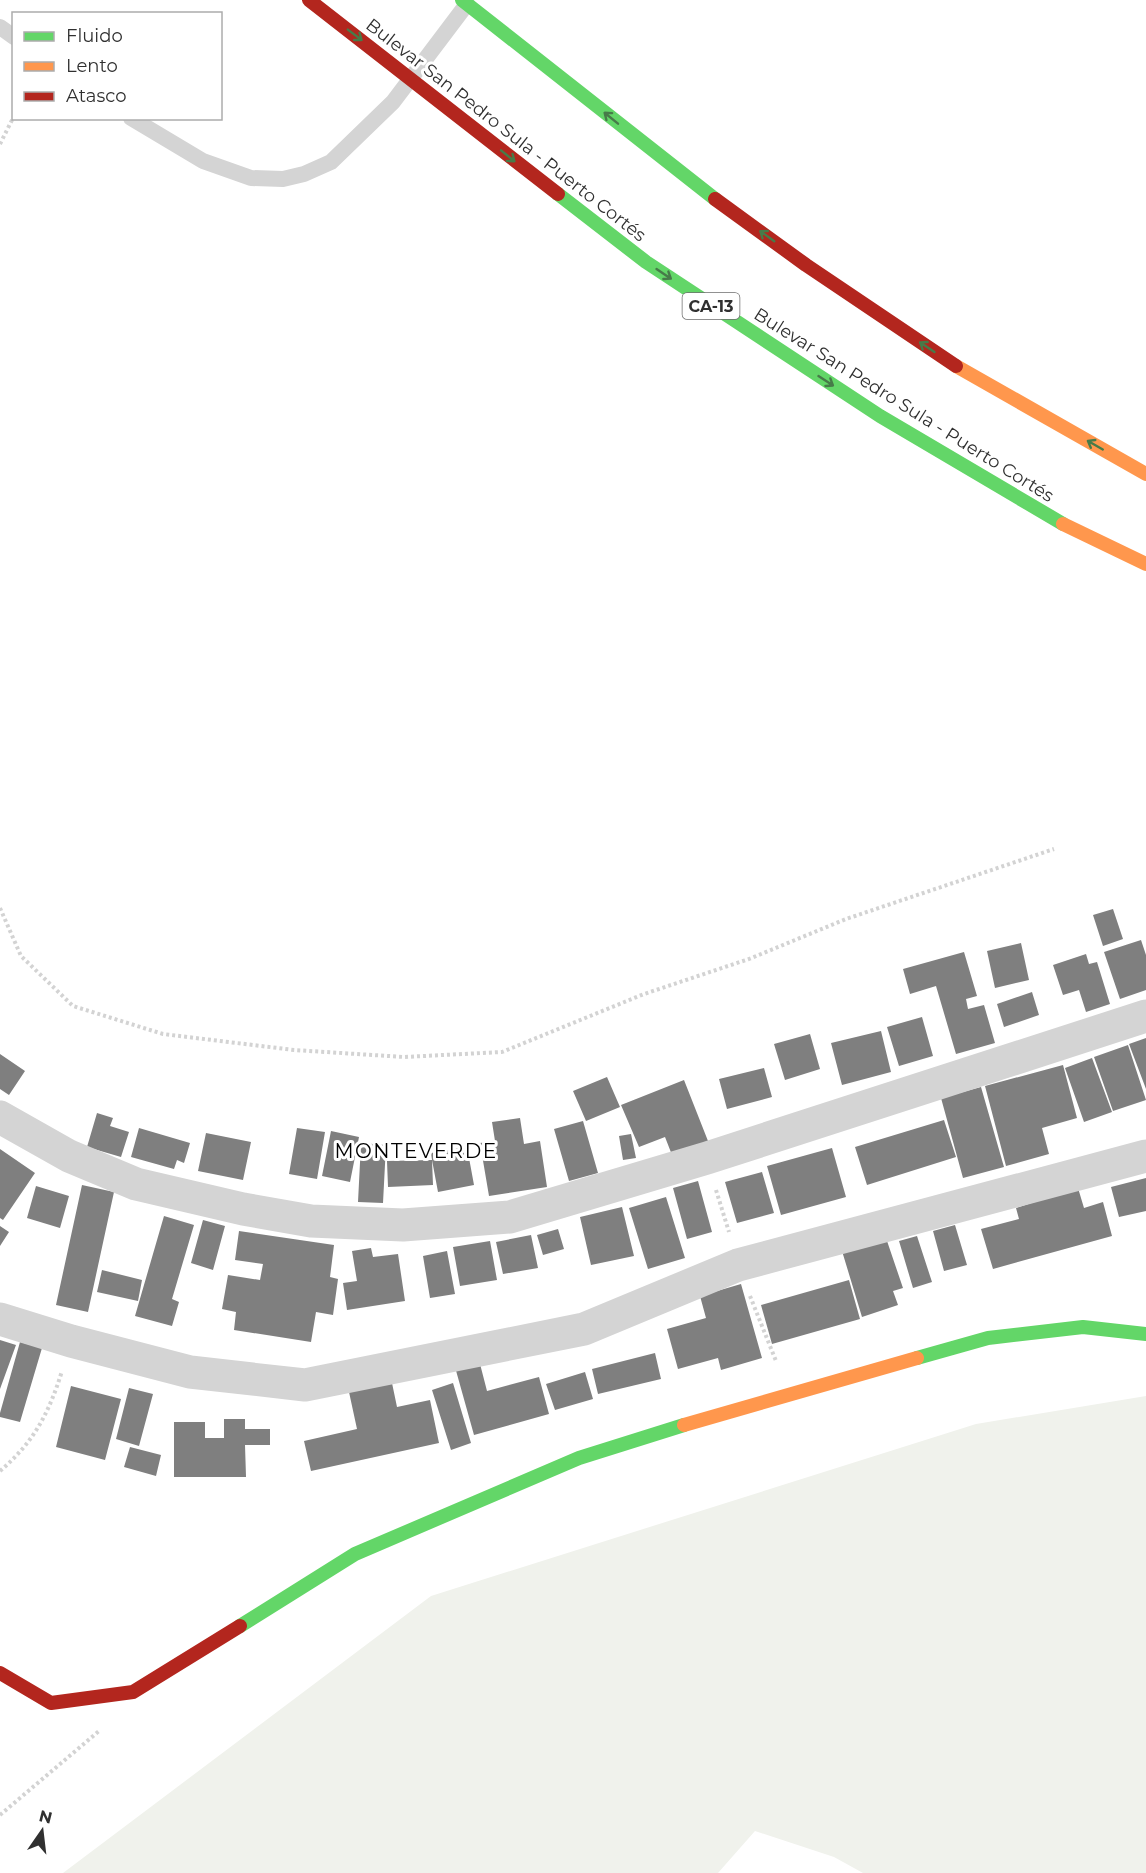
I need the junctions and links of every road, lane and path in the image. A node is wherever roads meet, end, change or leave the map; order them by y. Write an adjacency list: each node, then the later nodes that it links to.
1 (309, 0): 3 (main road, Bulevar San Pedro Sula - Puerto Cortés / CA-13, one-way to 3)
2 (465, 2): 3 (lane); 7 (main road, one-way to 2)
3 (413, 79): 5 (lane); 8 (main road, Bulevar San Pedro Sula - Puerto Cortés / CA-13, one-way to 8)
4 (12, 120): 6 (path)
5 (134, 120)
6 (0, 144)
7 (1146, 474)
8 (1146, 564)
9 (1054, 849): 10 (path)
10 (0, 908)
11 (1146, 1016): 12 (street)
12 (0, 1117)
13 (1146, 1156): 16 (street)
14 (0, 1319): 16 (street)
15 (1146, 1334): 18 (main road)
16 (71, 1341): 17 (path)
17 (0, 1471)
18 (0, 1673)
19 (106, 1725): 20 (path)
20 (0, 1815)

